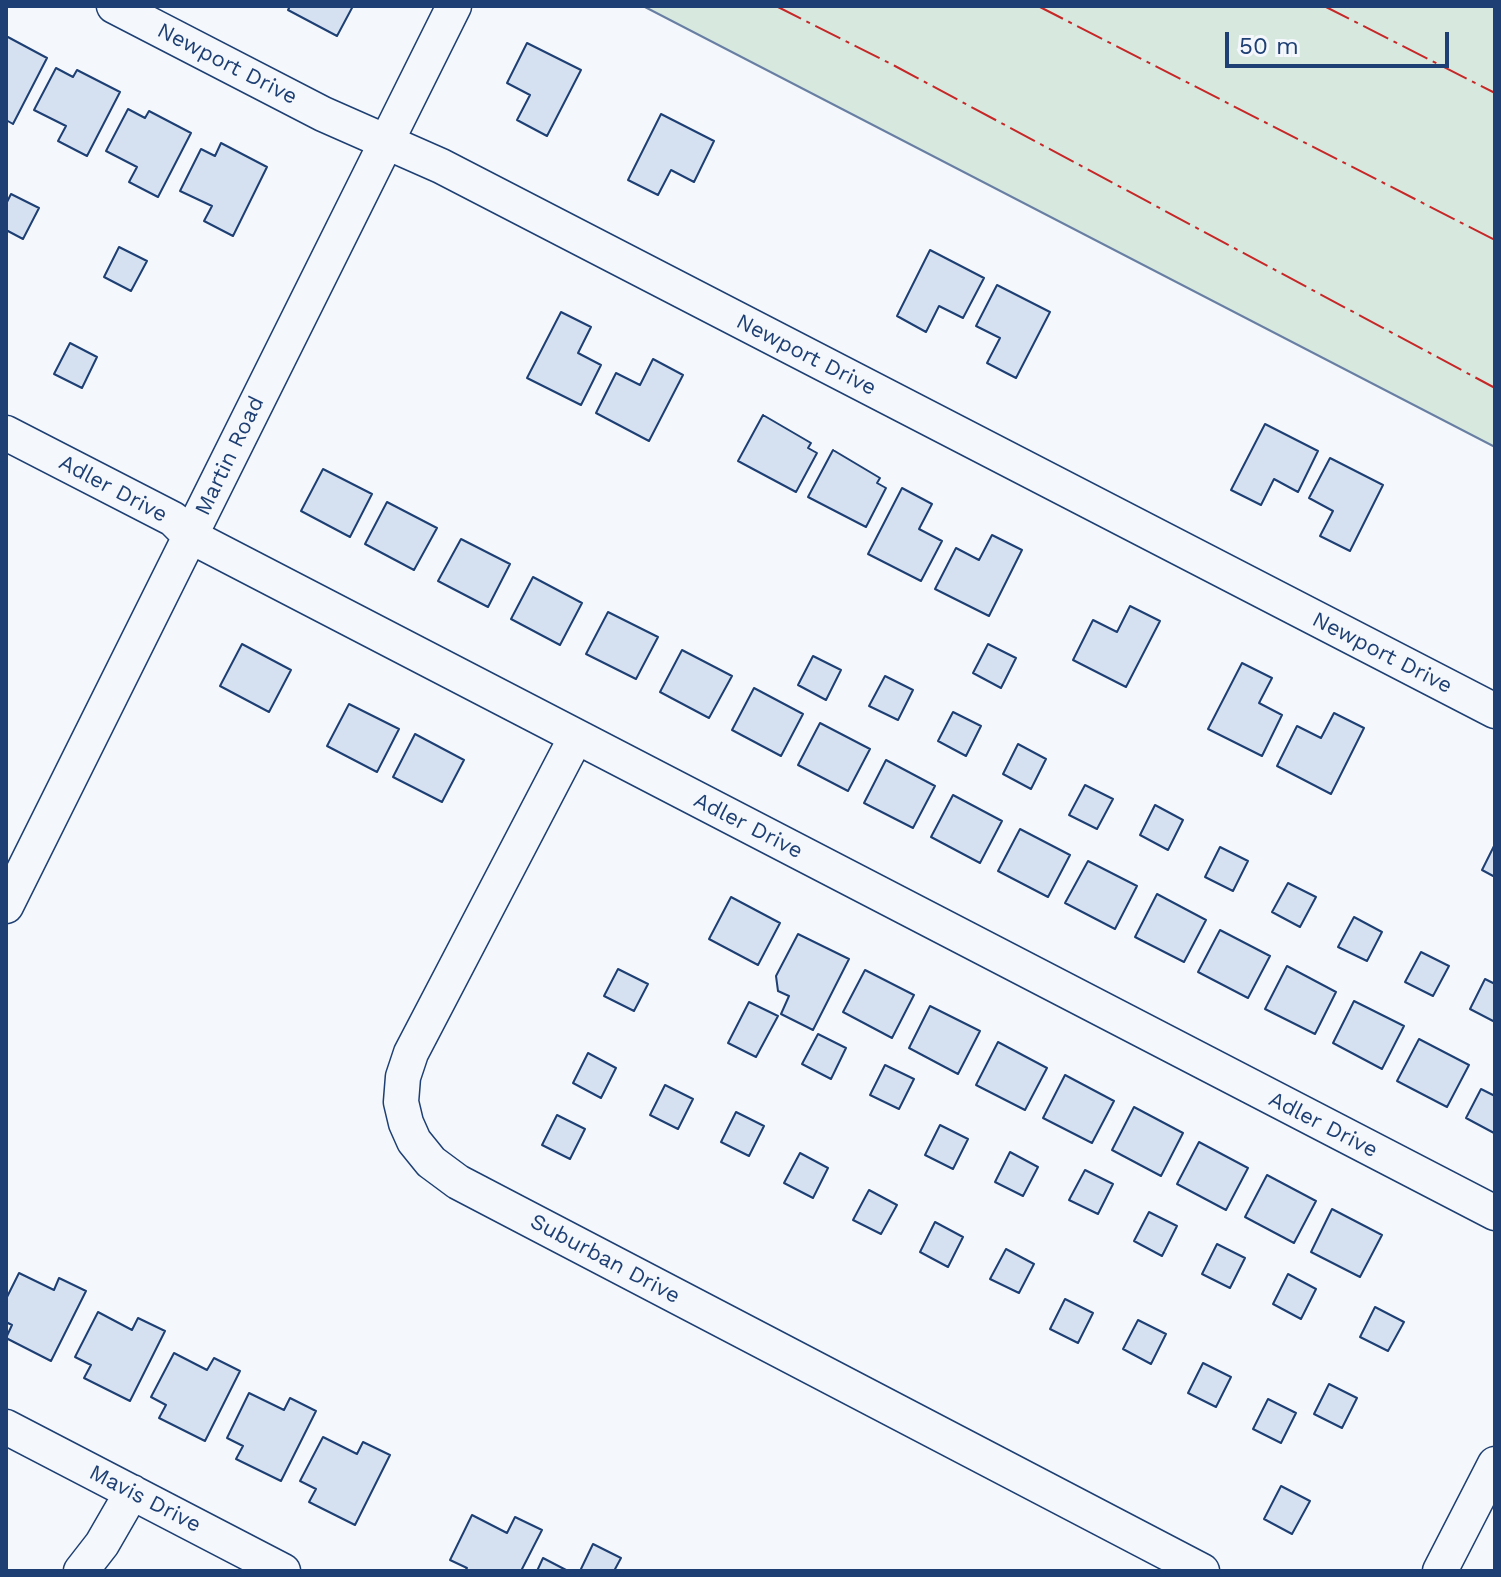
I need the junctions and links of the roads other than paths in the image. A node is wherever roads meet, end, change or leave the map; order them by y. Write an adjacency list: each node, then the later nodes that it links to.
1 (114, 6): 3 (street, Newport Drive)
2 (454, 6): 3 (street, Martin Road)
3 (385, 144): 5 (street, Martin Road); 6 (street, Newport Drive)
4 (6, 433): 5 (street, Adler Drive)
5 (190, 536): 7 (street, Adler Drive); 8 (street, Martin Road)
6 (1495, 711)
7 (576, 737): 9 (street, Adler Drive); 15 (street, Suburban Drive)
8 (6, 906)
9 (1495, 1213)
10 (6, 1427): 12 (street, Mavis Drive)
11 (1495, 1464): 16 (street)
12 (132, 1492): 13 (street); 14 (street, Mavis Drive)
13 (81, 1571)
14 (283, 1571)
15 (1202, 1571)
16 (1440, 1571)

